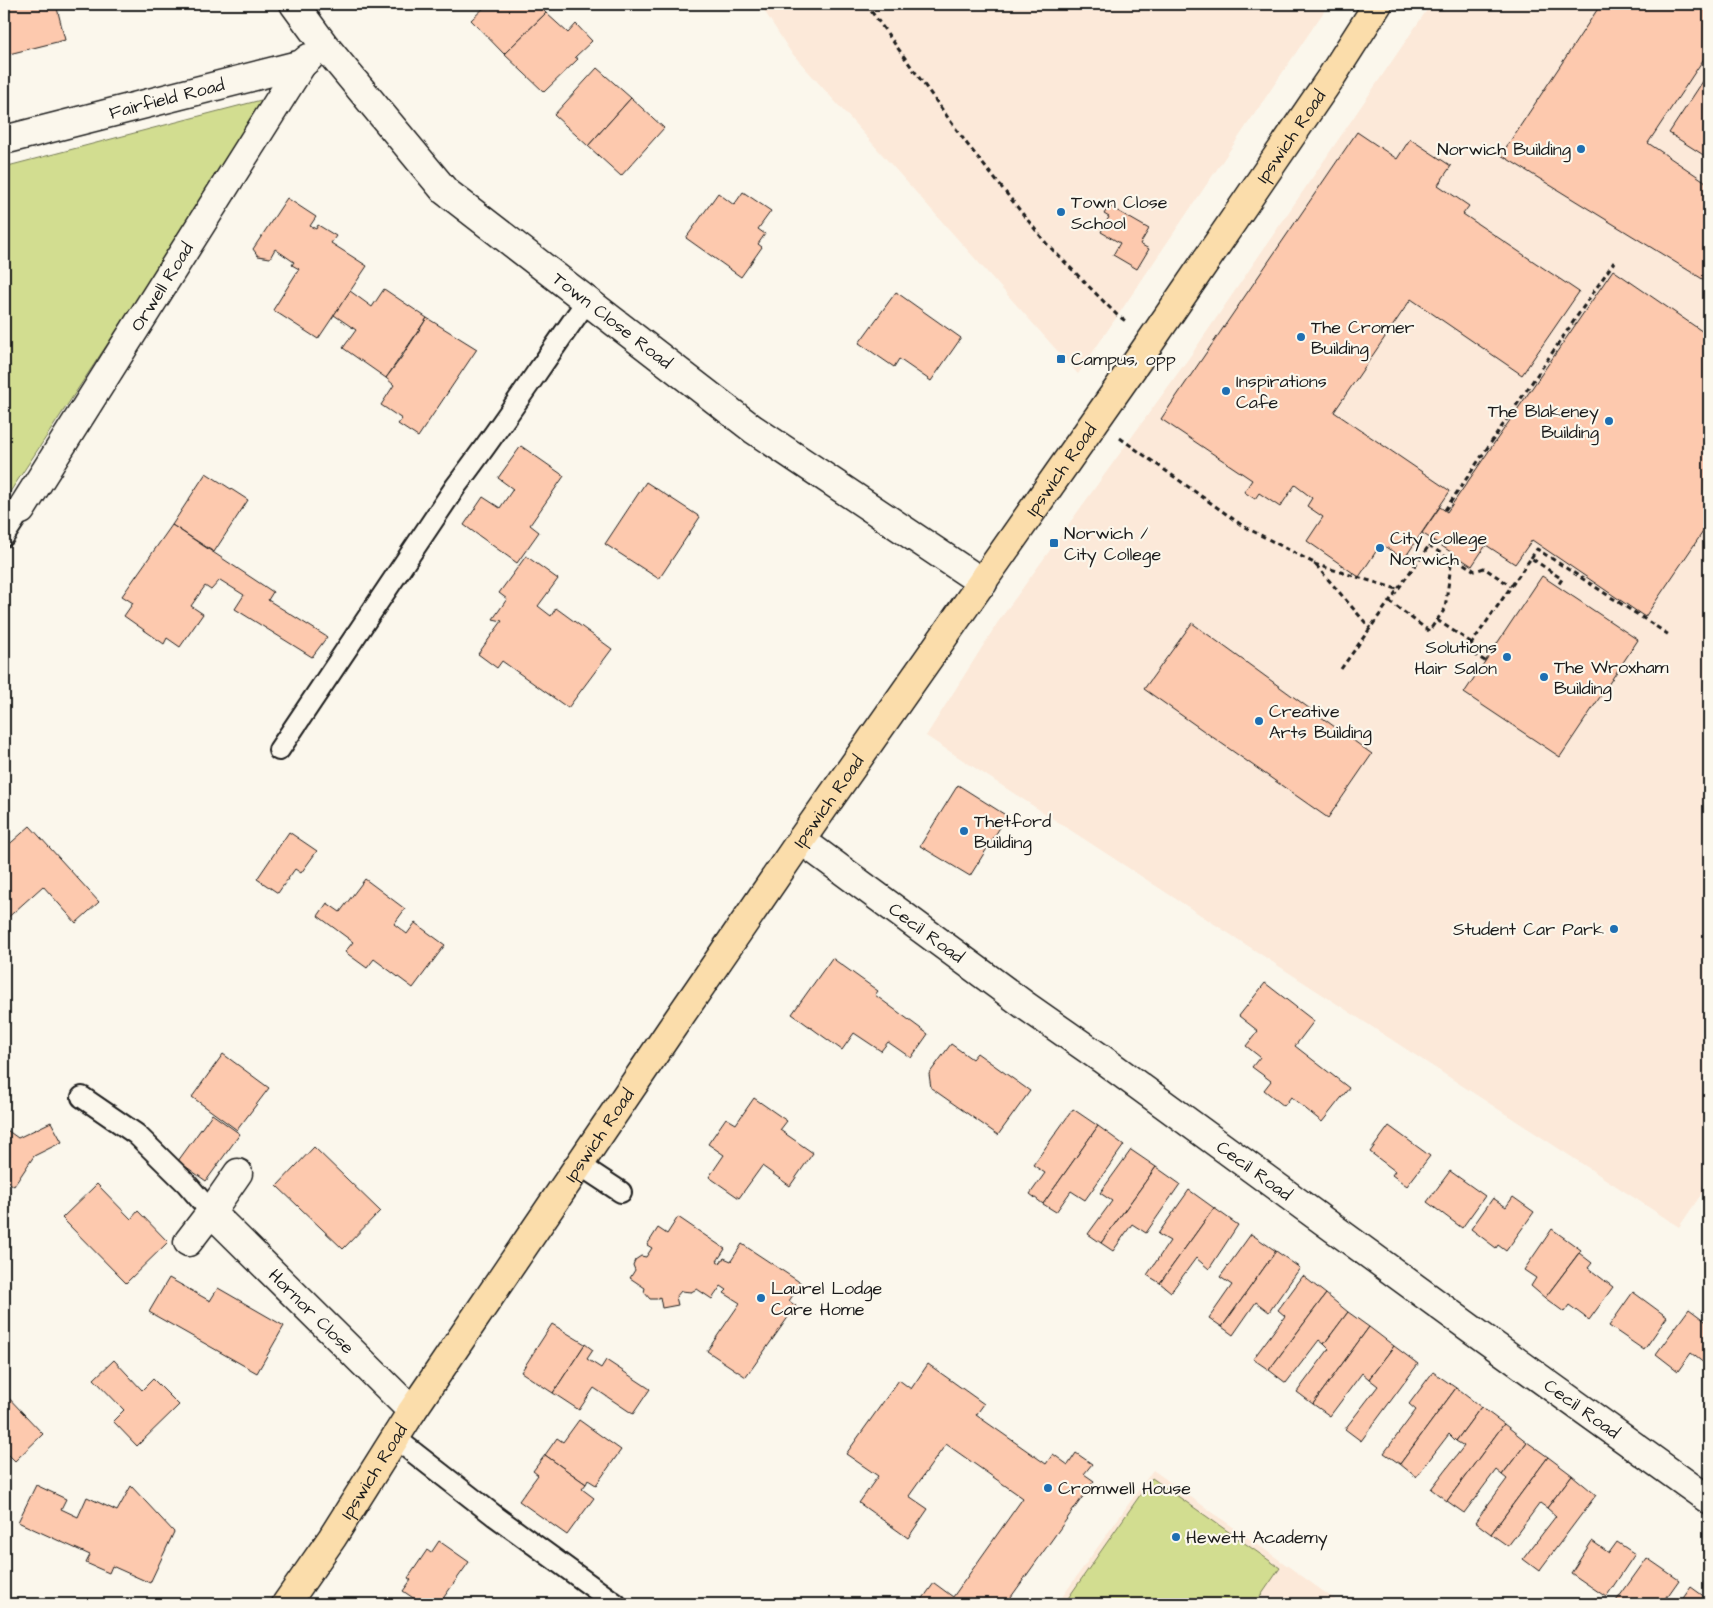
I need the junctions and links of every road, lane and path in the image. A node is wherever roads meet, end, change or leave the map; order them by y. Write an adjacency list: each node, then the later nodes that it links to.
1 (294, 4): 4 (street, Town Close Road)
2 (866, 4): 9 (path)
3 (1378, 4): 9 (main road, Ipswich Road)
4 (324, 45): 5 (street, Fairfield Road); 8 (street, Town Close Road)
5 (302, 64): 6 (street, Fairfield Road); 11 (street, Orwell Road)
6 (4, 140)
7 (1614, 262): 12 (path)
8 (587, 301): 19 (street, Town Close Road); 30 (lane)
9 (1152, 340): 10 (main road, Ipswich Road)
10 (1096, 420): 18 (path); 19 (main road, Ipswich Road)
11 (21, 510): 13 (lane)
12 (1445, 510)
13 (4, 536)
14 (1433, 540): 15 (path)
15 (1429, 545): 17 (path); 22 (path)
16 (1531, 558): 20 (path); 21 (path); 26 (path)
17 (1455, 559): 20 (path); 24 (path)
18 (1314, 564): 22 (path); 25 (path)
19 (983, 583): 31 (main road, Ipswich Road)
20 (1511, 586): 27 (path)
21 (1557, 587)
22 (1397, 589): 23 (path)
23 (1389, 602): 24 (path); 25 (path)
24 (1437, 620): 27 (path)
25 (1370, 628): 29 (path)
26 (1669, 635)
27 (1472, 643): 28 (path)
28 (1485, 661)
29 (1340, 669)
30 (279, 750)
31 (801, 840): 33 (main road, Ipswich Road); 40 (street, Cecil Road)
32 (82, 1097): 36 (lane)
33 (580, 1165): 35 (lane); 38 (main road, Ipswich Road)
34 (238, 1172): 36 (street)
35 (621, 1192)
36 (211, 1212): 37 (street); 38 (street, Hornor Close)
37 (188, 1242)
38 (412, 1411): 39 (main road, Ipswich Road)
39 (395, 1438): 41 (main road, Ipswich Road); 42 (lane)
40 (1709, 1500)
41 (286, 1604)
42 (616, 1604)

